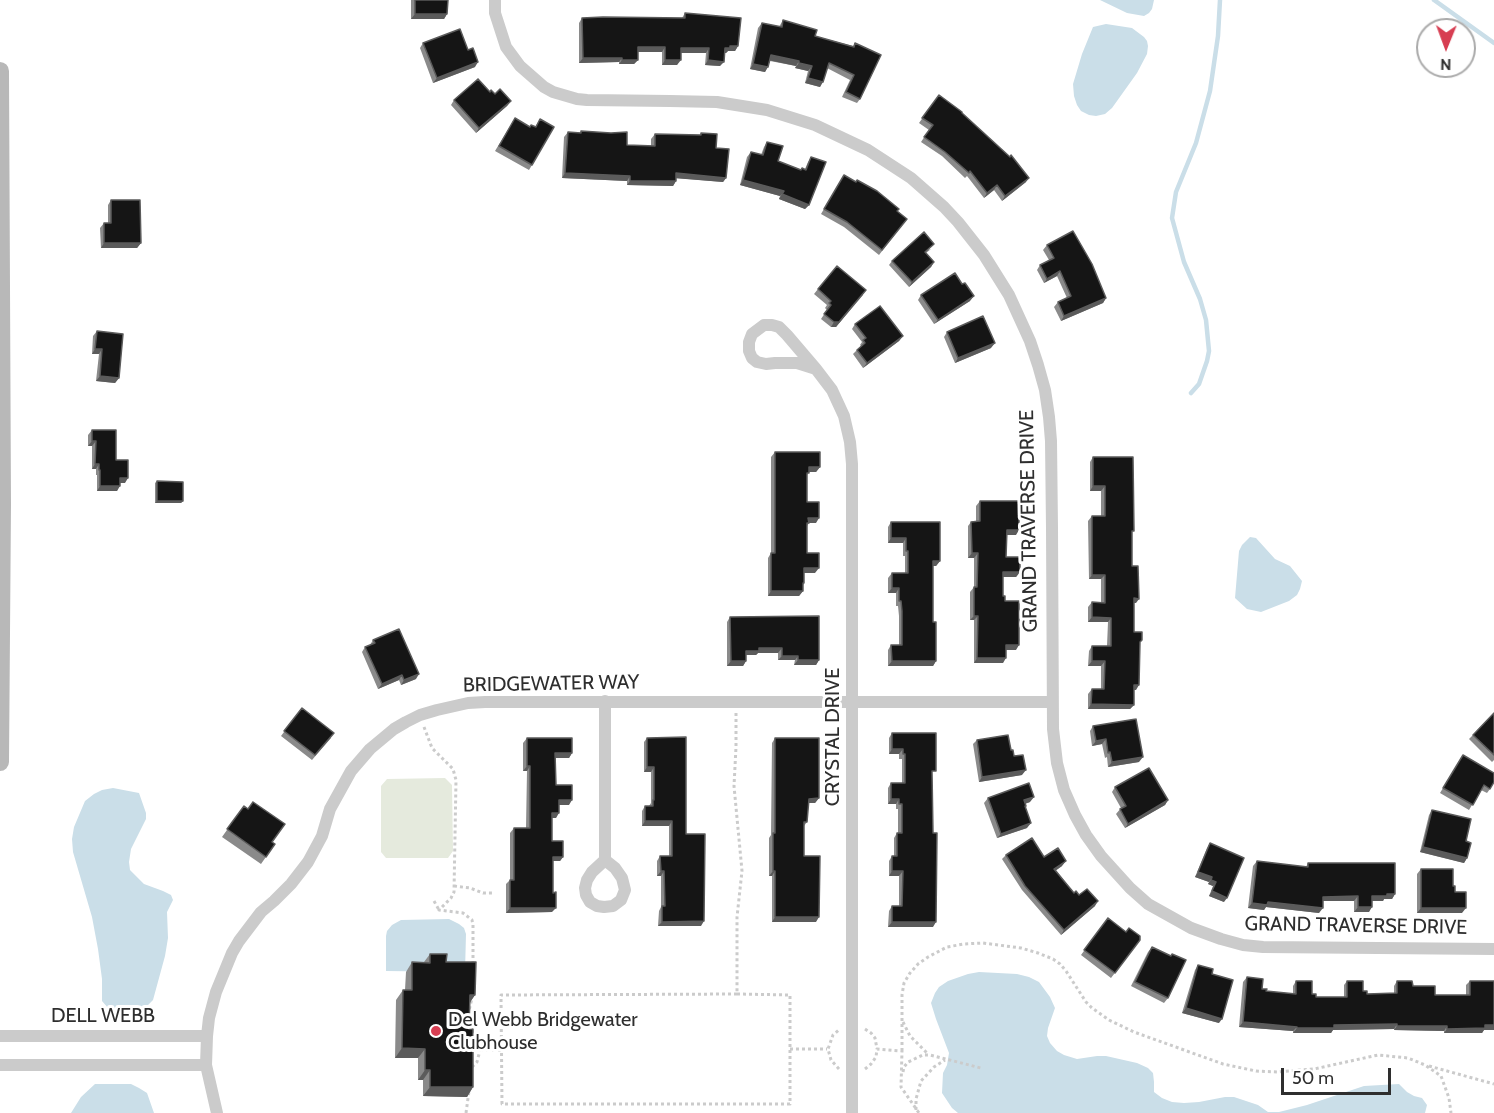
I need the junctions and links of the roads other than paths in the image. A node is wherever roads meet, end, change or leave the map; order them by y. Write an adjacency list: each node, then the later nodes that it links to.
1 (495, 0): 6 (street, GRAND TRAVERSE DRIVE)
2 (0, 71): 7 (street)
3 (816, 369): 3 (street, CRYSTAL DRIVE); 5 (street, CRYSTAL DRIVE)
4 (605, 701): 5 (street, BRIDGEWATER WAY); 8 (street); 11 (street, BRIDGEWATER WAY)
5 (852, 701): 6 (street, BRIDGEWATER WAY); 15 (street, CRYSTAL DRIVE)
6 (1052, 702): 9 (street, GRAND TRAVERSE DRIVE)
7 (0, 762)
8 (605, 860)
9 (1494, 949)
10 (0, 1036): 11 (street, DELL WEBB)
11 (207, 1036): 13 (street, BRIDGEWATER WAY)
12 (0, 1065): 13 (street)
13 (206, 1065): 14 (street, BRIDGEWATER WAY)
14 (217, 1113)
15 (852, 1113)

